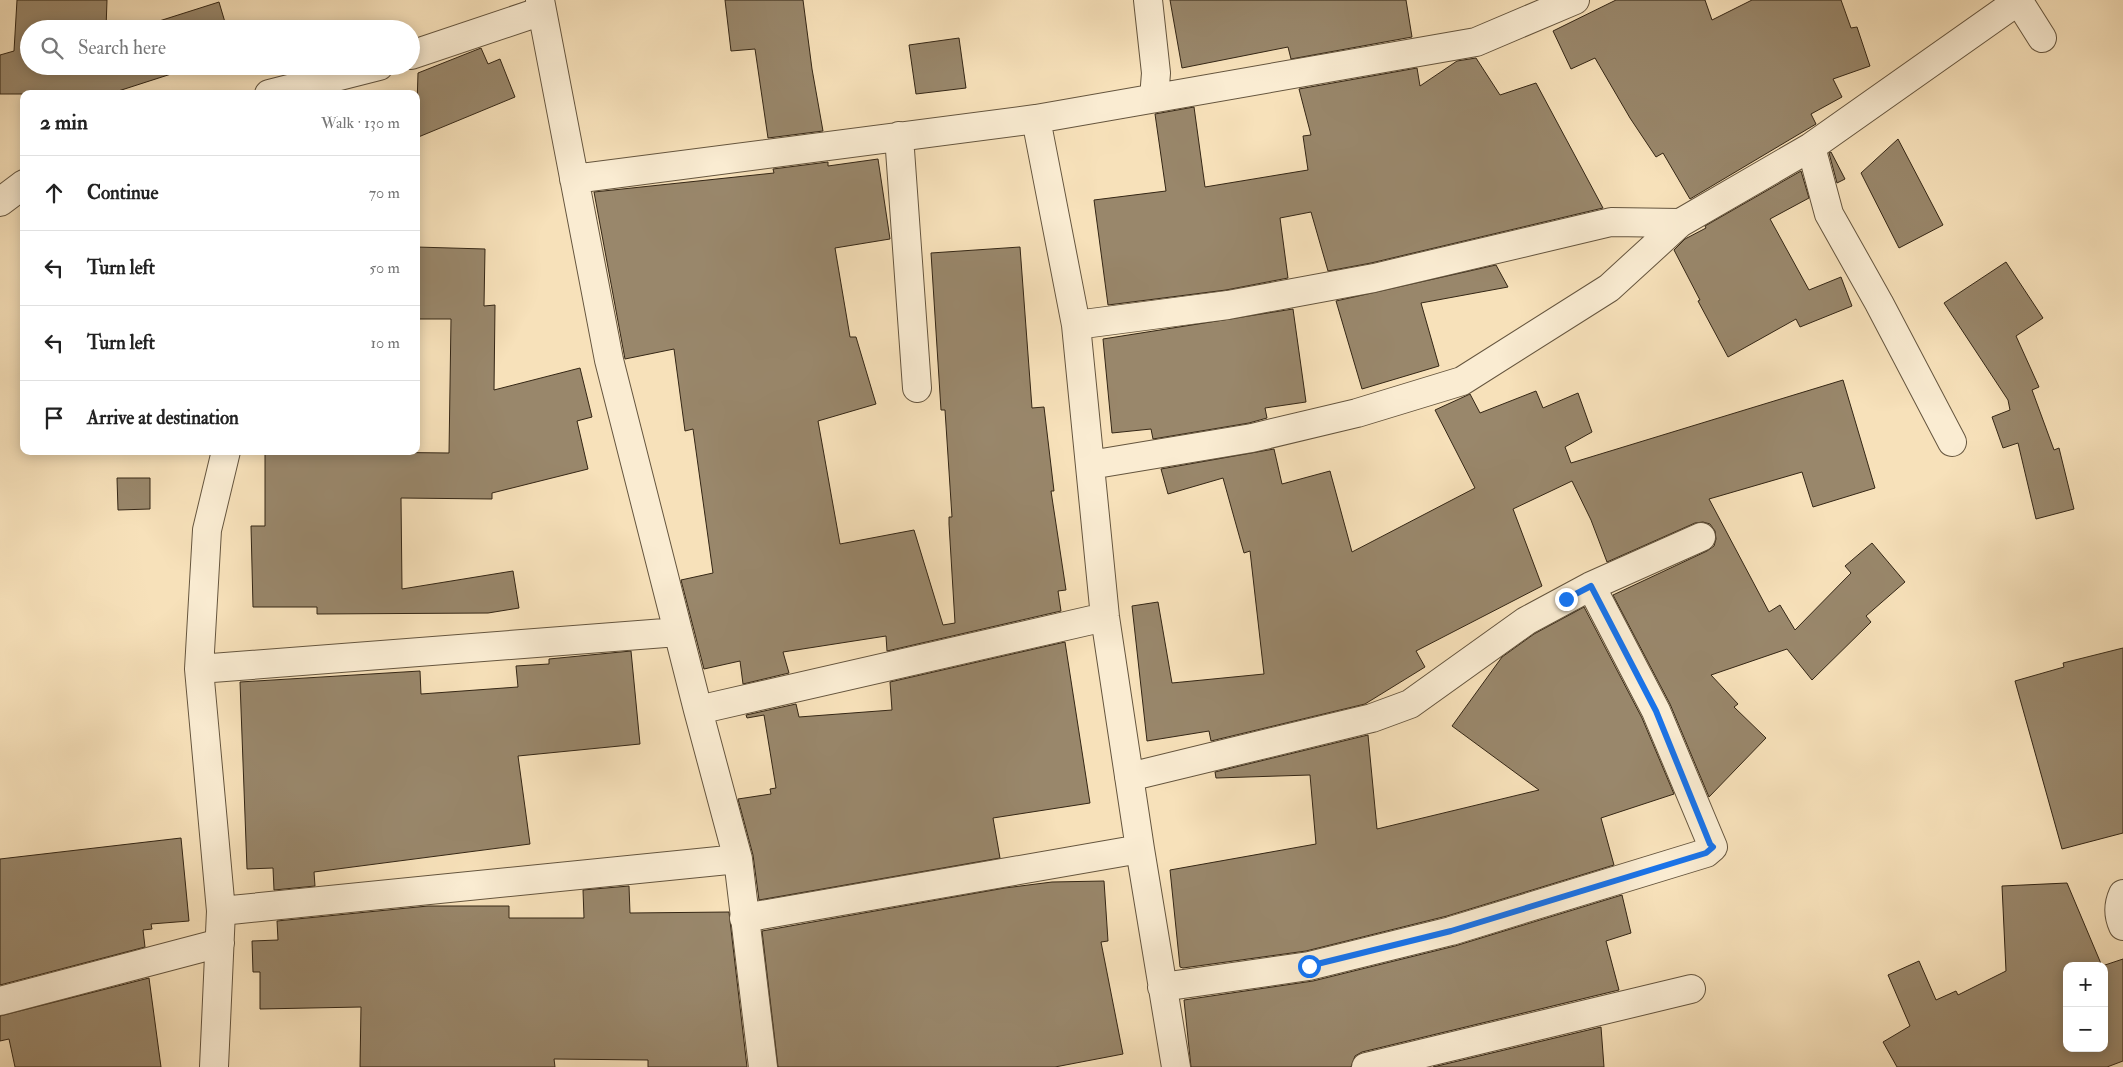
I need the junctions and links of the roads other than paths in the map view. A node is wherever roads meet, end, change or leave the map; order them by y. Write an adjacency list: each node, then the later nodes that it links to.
1 (1148, 0): 9 (street)
2 (1575, 0): 9 (street)
3 (2018, 1): 5 (street); 12 (street)
4 (541, 5): 6 (street); 13 (street)
5 (2042, 38)
6 (420, 52)
7 (366, 77): 8 (street)
8 (292, 90)
9 (1154, 98): 10 (street)
10 (1036, 119): 11 (street); 17 (street)
11 (899, 136): 13 (street); 18 (street)
12 (1811, 147): 16 (street); 19 (street)
13 (574, 179): 25 (street)
14 (20, 187): 15 (street)
15 (0, 202)
16 (1680, 223): 17 (street); 21 (street)
17 (1076, 325): 21 (street)
18 (917, 388)
19 (1952, 442)
20 (225, 455): 26 (street)
21 (1090, 465): 24 (street)
22 (1701, 537): 23 (street)
23 (1591, 586): 28 (street); 36 (street)
24 (1105, 617): 27 (street); 28 (street)
25 (678, 632): 26 (street); 27 (street)
26 (199, 669): 32 (street)
27 (698, 710): 30 (street)
28 (1129, 777): 29 (street)
29 (1140, 849): 33 (street); 36 (street)
30 (738, 859): 32 (street); 33 (street)
31 (2123, 894): 34 (street)
32 (221, 911): 35 (street)
33 (744, 918): 40 (street)
34 (2123, 926)
35 (220, 943): 38 (street); 39 (street)
36 (1162, 987): 41 (street)
37 (1691, 989): 42 (street)
38 (0, 1001)
39 (214, 1067)
40 (763, 1067)
41 (1176, 1067)
42 (1366, 1067)

